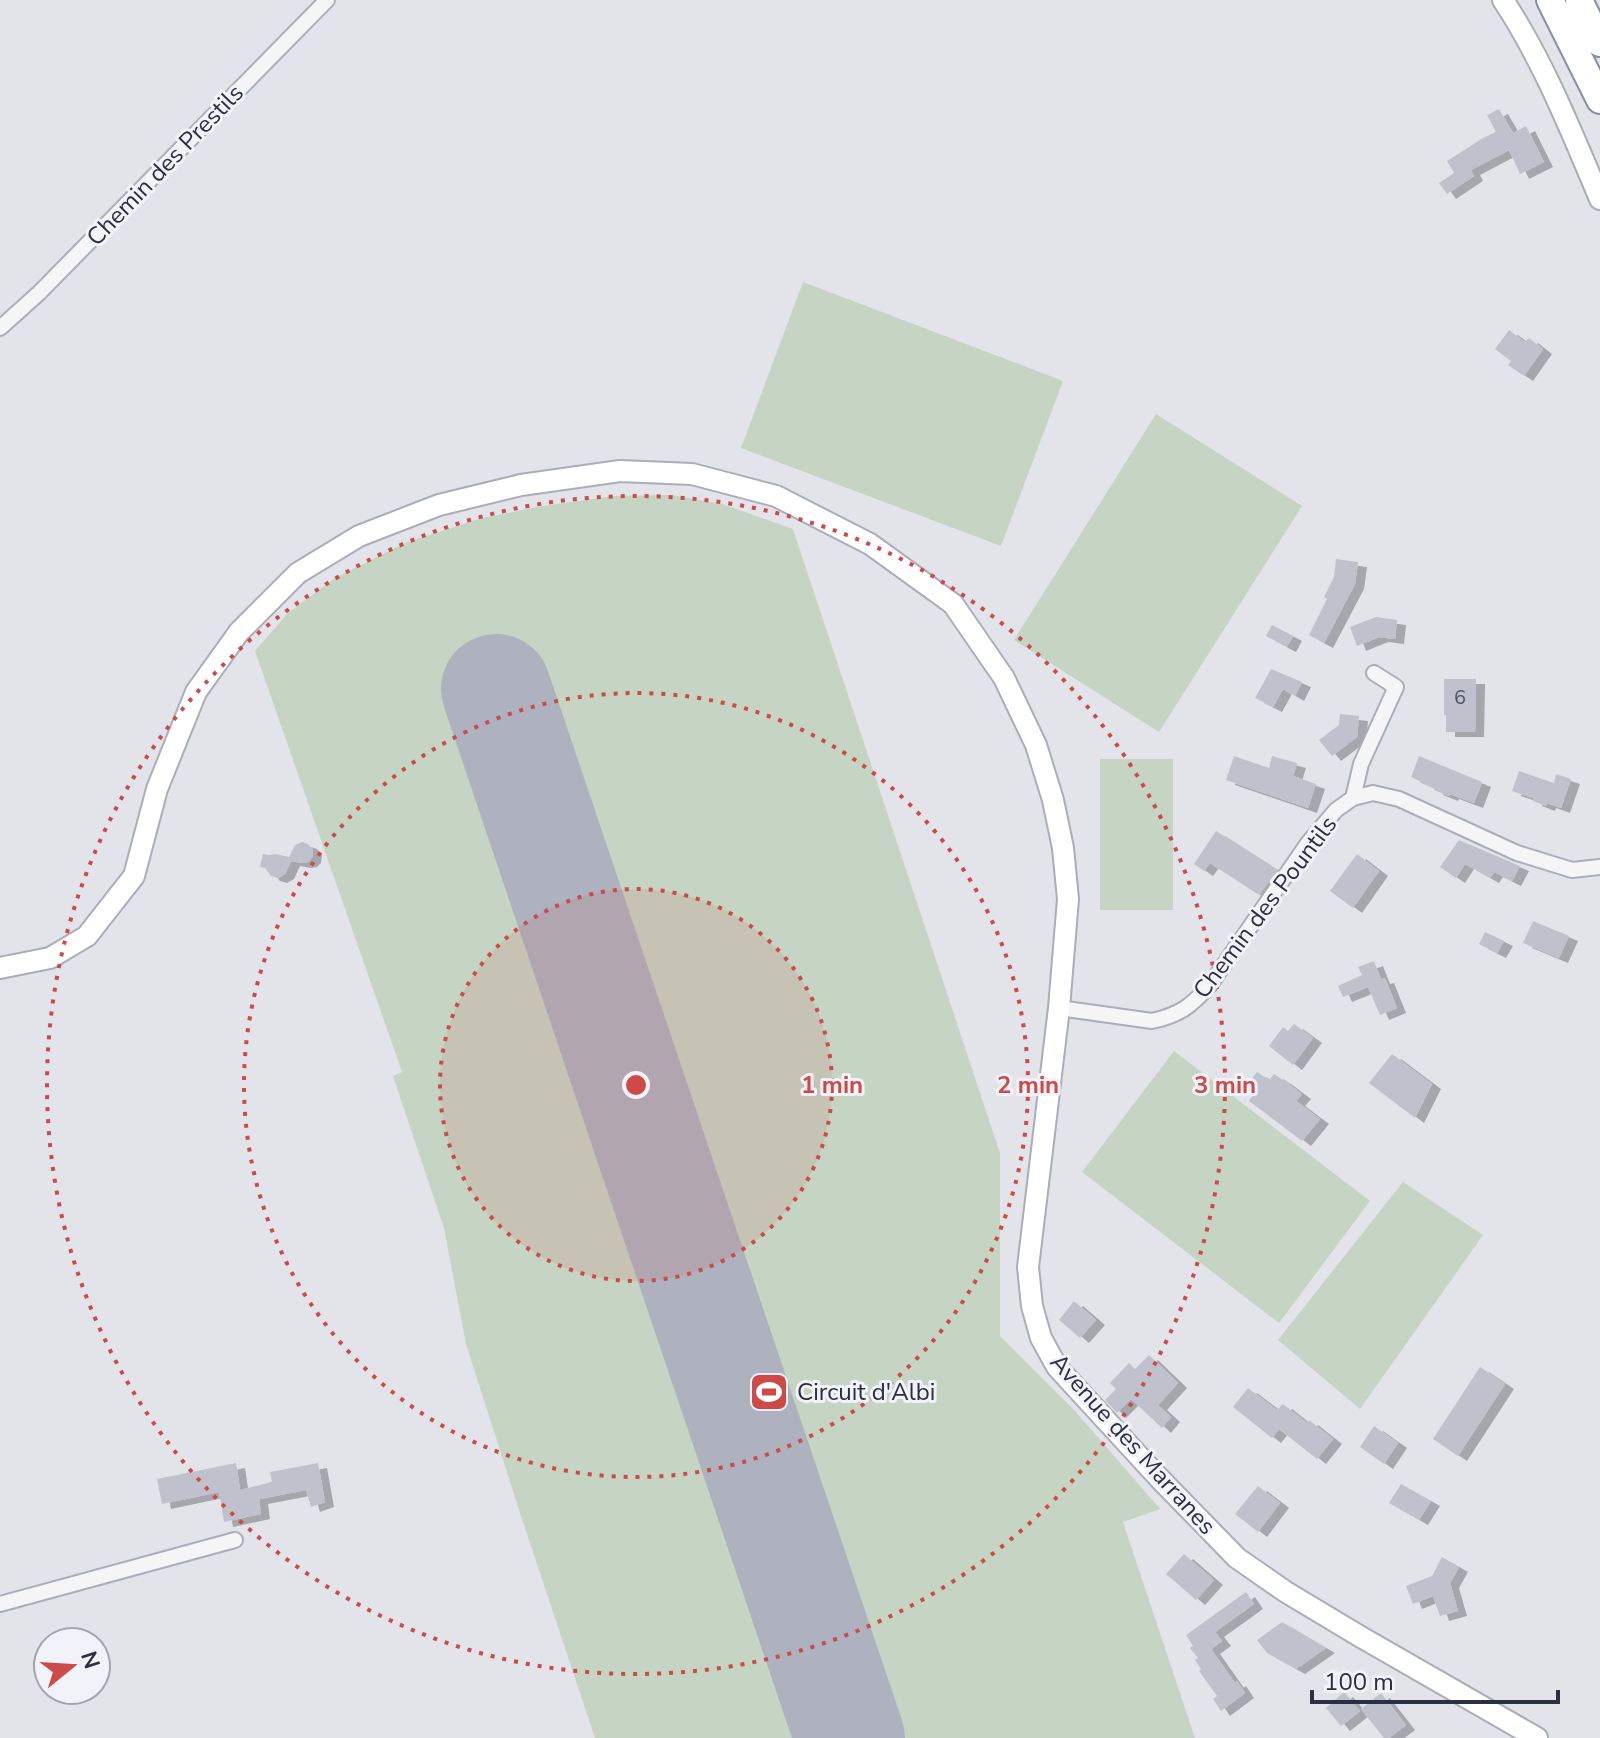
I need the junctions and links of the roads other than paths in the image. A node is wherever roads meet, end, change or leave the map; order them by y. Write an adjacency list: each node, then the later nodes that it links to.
1 (327, 0): 8 (street, Chemin des Prestils)
2 (1503, 0): 7 (street)
3 (1550, 0): 6 (highway)
4 (1579, 0): 5 (highway)
5 (1600, 43)
6 (1600, 100)
7 (1600, 199)
8 (0, 328)
9 (1374, 673): 10 (street)
10 (1353, 798): 11 (street, Chemin des Pountils); 13 (street, Chemin des Pountils)
11 (1600, 867)
12 (0, 968): 13 (street, Avenue des Marranes)
13 (1059, 1008): 16 (street, Avenue des Marranes)
14 (235, 1540): 15 (street)
15 (0, 1604)
16 (1537, 1738)

